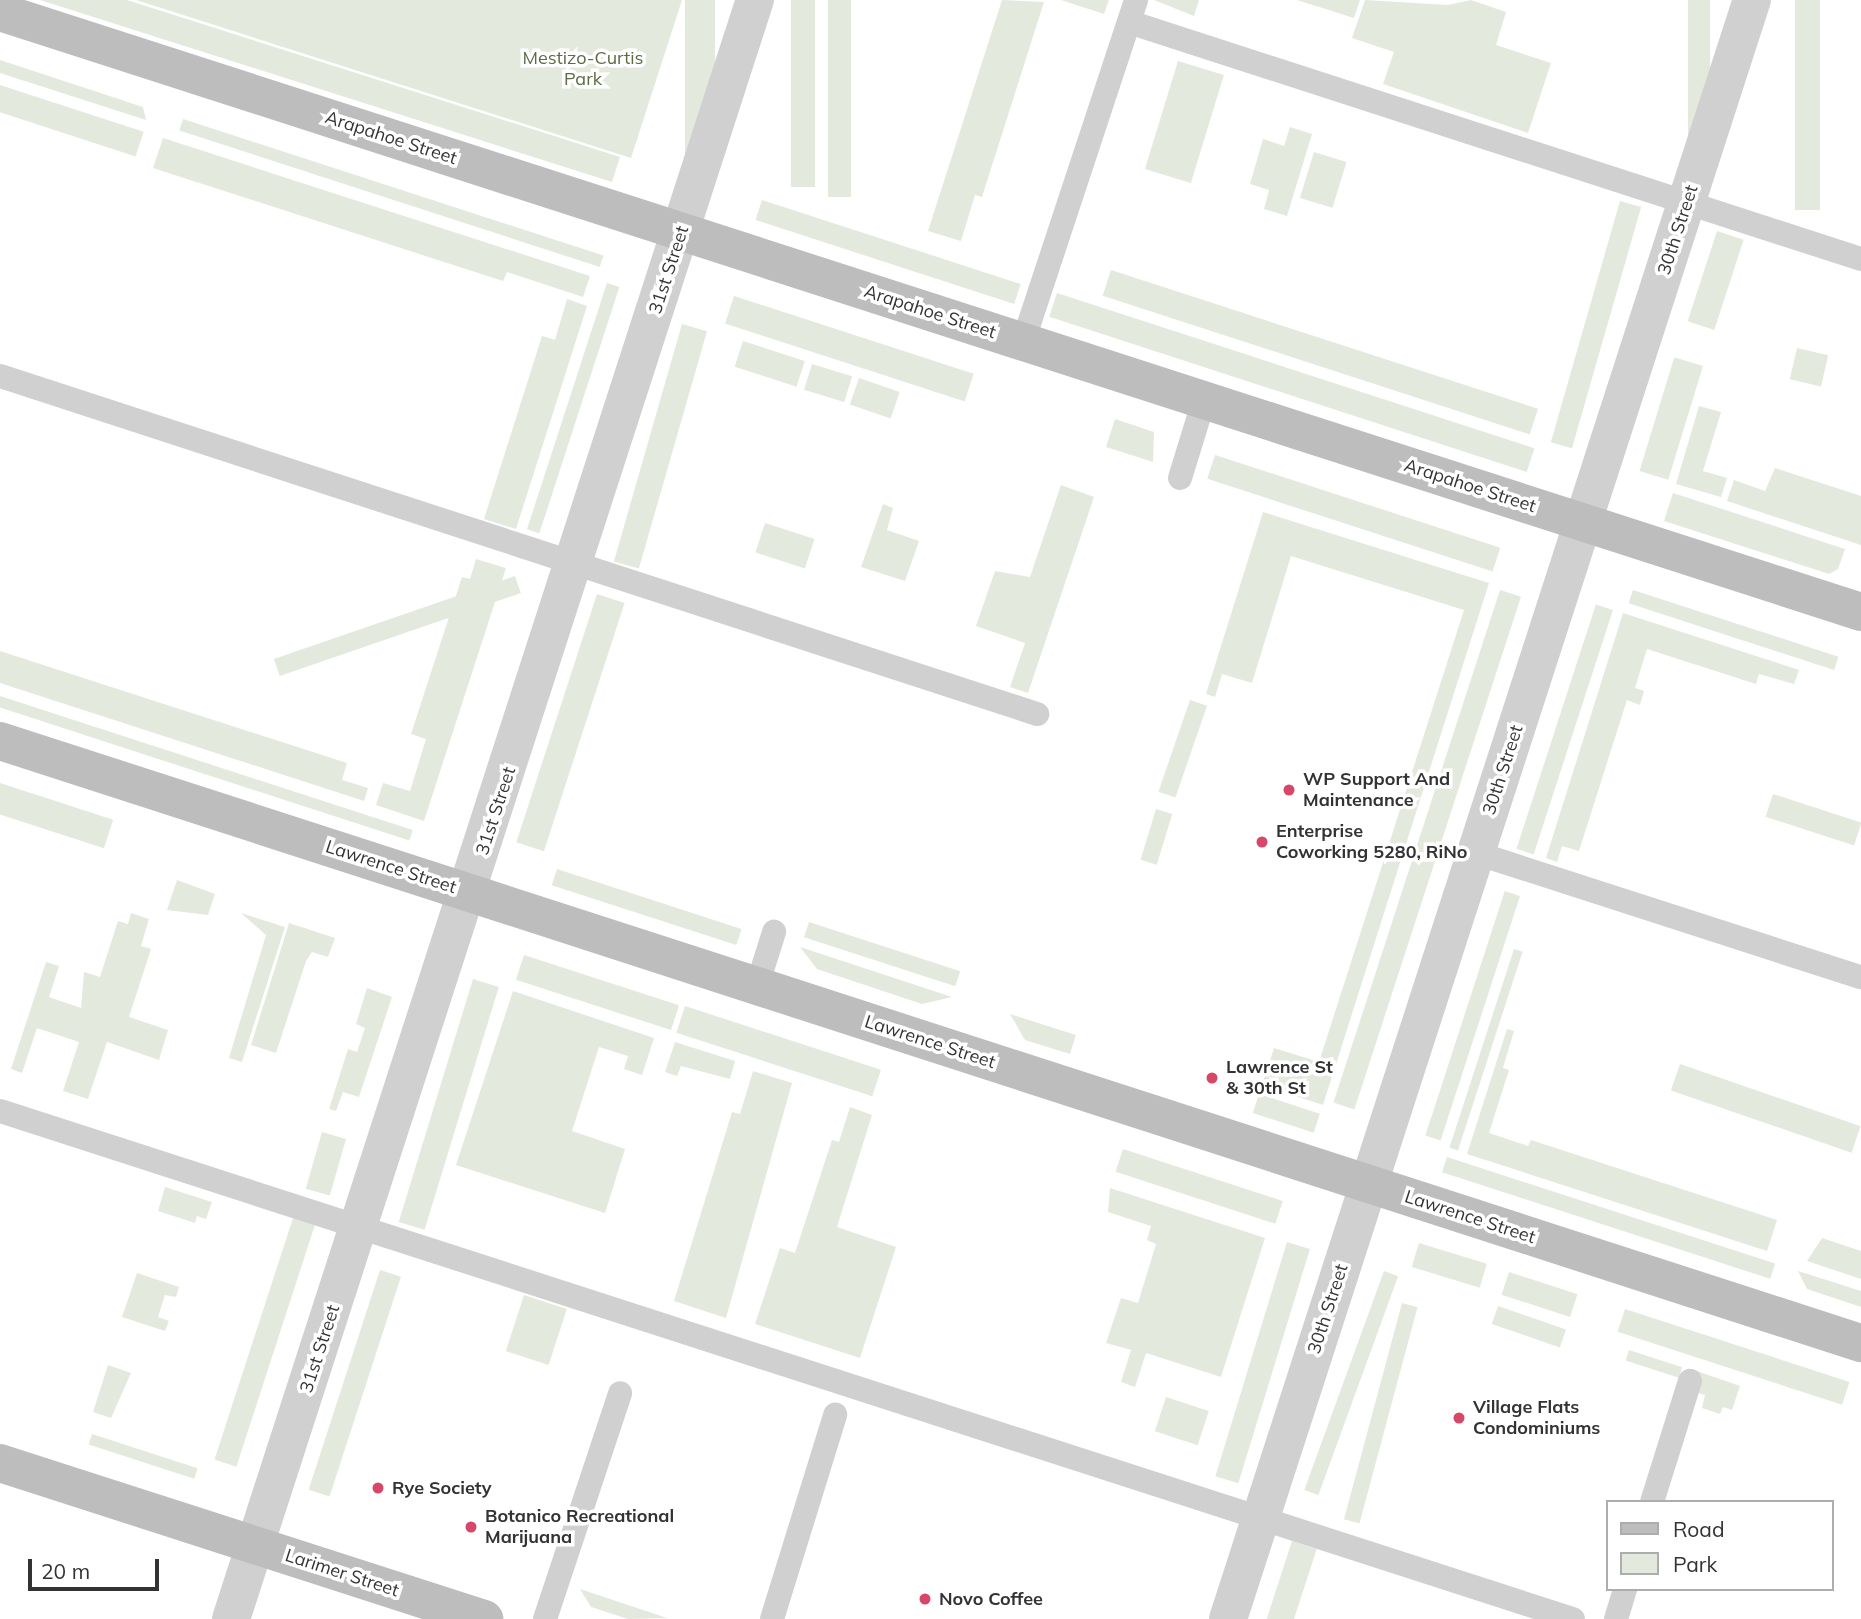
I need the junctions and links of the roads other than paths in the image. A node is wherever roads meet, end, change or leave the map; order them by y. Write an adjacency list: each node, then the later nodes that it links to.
1 (755, 0): 6 (street, 31st Street)
2 (1752, 0): 5 (street, 30th Street)
3 (1132, 11): 5 (lane); 8 (lane)
4 (0, 12): 6 (street, Arapahoe Street)
5 (1686, 203): 7 (lane); 12 (street, 30th Street)
6 (681, 231): 8 (street, Arapahoe Street); 13 (street, 31st Street)
7 (1861, 259)
8 (1023, 342): 10 (street, Arapahoe Street)
9 (0, 376): 13 (lane)
10 (1203, 400): 11 (lane); 12 (street, Arapahoe Street)
11 (1180, 478)
12 (1583, 523): 14 (street, Arapahoe Street); 17 (street, 30th Street)
13 (575, 563): 15 (lane); 18 (street, 31st Street)
14 (1861, 612)
15 (1037, 714)
16 (0, 741): 18 (street, Lawrence Street)
17 (1476, 853): 20 (lane); 23 (street, 30th Street)
18 (470, 893): 21 (street, Lawrence Street); 24 (street, 31st Street)
19 (774, 932): 21 (lane)
20 (1861, 978)
21 (757, 986): 23 (street, Lawrence Street)
22 (0, 1111): 24 (lane)
23 (1369, 1184): 25 (street, Lawrence Street); 31 (street, 30th Street)
24 (360, 1227): 31 (lane); 32 (street, 31st Street)
25 (1861, 1343)
26 (1689, 1381): 30 (lane)
27 (620, 1393): 36 (lane)
28 (835, 1415): 37 (lane)
29 (0, 1463): 32 (street, Larimer Street)
30 (1653, 1500)
31 (1261, 1518): 38 (street, 30th Street); 39 (lane)
32 (255, 1546): 34 (street, 31st Street); 35 (street, Larimer Street)
33 (1624, 1591): 40 (lane)
34 (231, 1619)
35 (484, 1619)
36 (545, 1619)
37 (772, 1619)
38 (1228, 1619)
39 (1573, 1619)
40 (1616, 1619)

